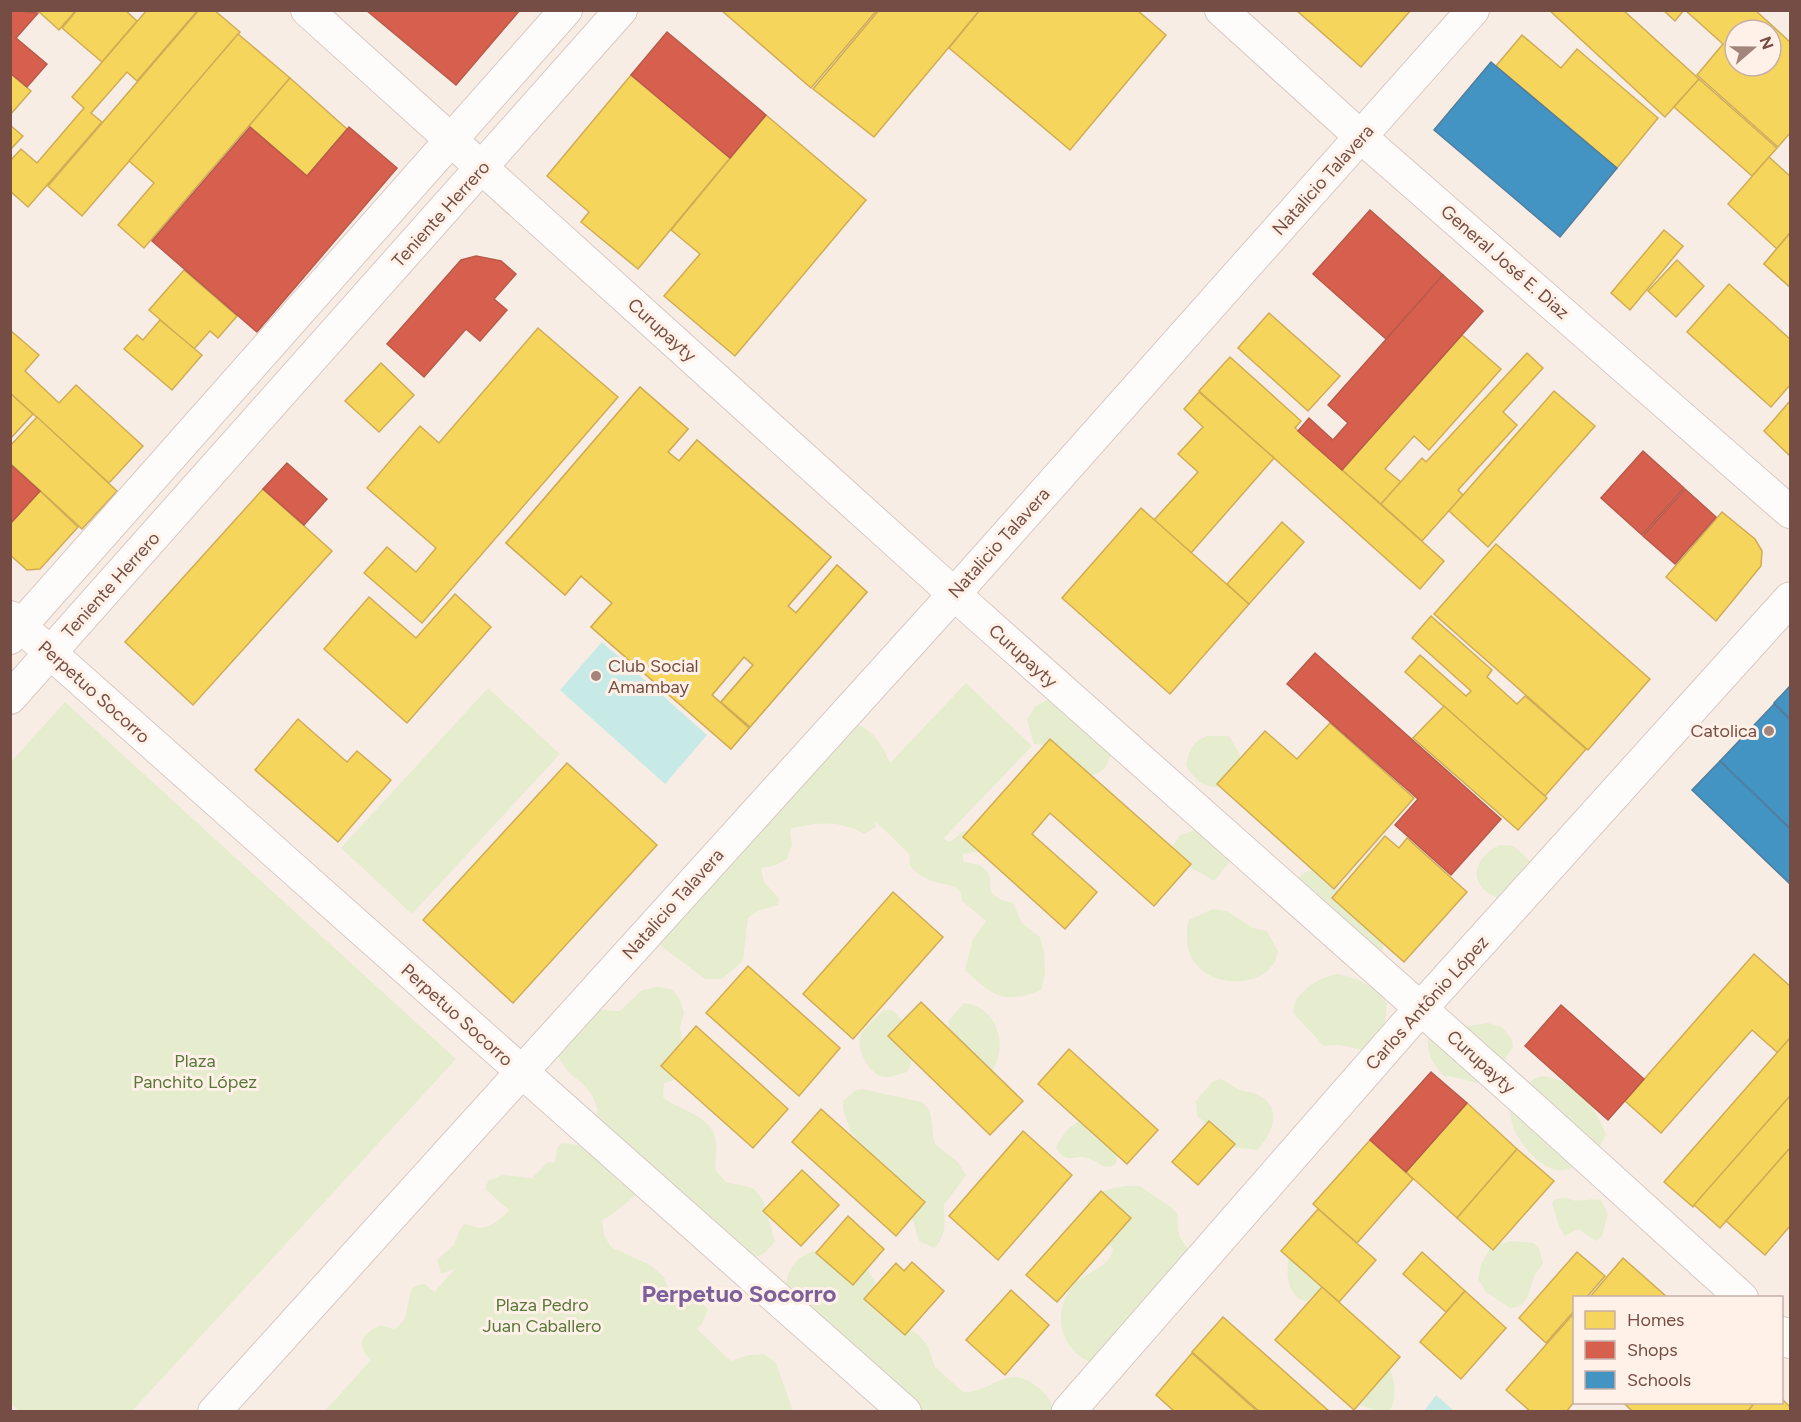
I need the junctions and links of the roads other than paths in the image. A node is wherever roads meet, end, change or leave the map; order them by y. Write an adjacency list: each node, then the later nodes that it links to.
1 (307, 10): 7 (street, Curupayty)
2 (566, 10): 7 (street)
3 (621, 10): 8 (street, Teniente Herrero)
4 (1221, 10): 6 (street, General José E. Diaz)
5 (1473, 10): 6 (street, Natalicio Talavera)
6 (1361, 137): 11 (street, General José E. Diaz); 12 (street, Natalicio Talavera)
7 (451, 139): 8 (street, Curupayty); 9 (street)
8 (483, 167): 10 (street, Teniente Herrero); 12 (street, Curupayty)
9 (230, 390): 10 (street); 14 (street)
10 (260, 418): 15 (street, Teniente Herrero)
11 (1791, 512)
12 (954, 594): 17 (street, Curupayty); 18 (street, Natalicio Talavera)
13 (1791, 599): 17 (street, Carlos Antônio López)
14 (14, 627): 15 (street, Perpetuo Socorro)
15 (51, 653): 16 (street, Teniente Herrero); 18 (street, Perpetuo Socorro)
16 (10, 698)
17 (1421, 1008): 19 (street, Curupayty); 22 (street, Carlos Antônio López)
18 (521, 1072): 20 (street, Natalicio Talavera); 21 (street, Perpetuo Socorro)
19 (1740, 1296)
20 (214, 1412)
21 (905, 1412)
22 (1068, 1412)

